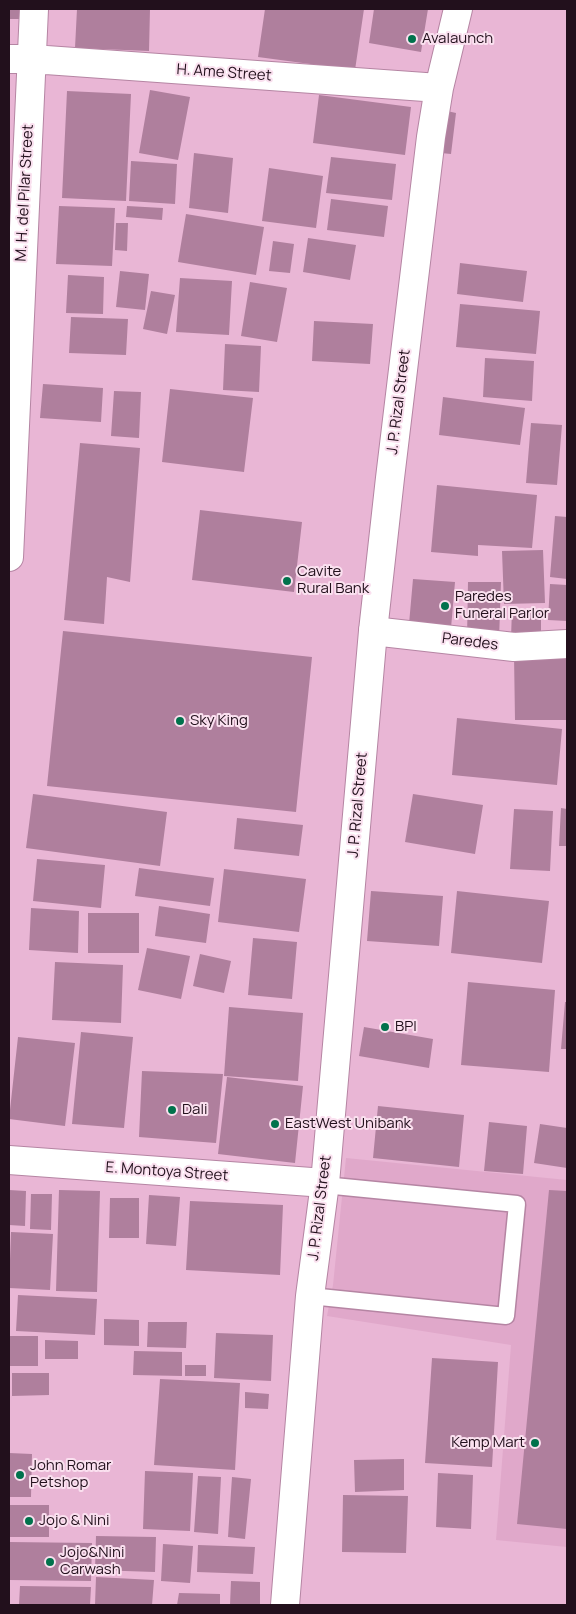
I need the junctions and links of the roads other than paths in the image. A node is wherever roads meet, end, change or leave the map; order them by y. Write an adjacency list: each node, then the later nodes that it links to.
1 (34, 9): 3 (main road, M. H. del Pilar Street)
2 (458, 9): 4 (main road, J. P. Rizal Street)
3 (20, 59): 4 (main road, H. Ame Street); 5 (main road, M. H. del Pilar Street)
4 (439, 88): 6 (main road, J. P. Rizal Street)
5 (9, 558)
6 (373, 632): 7 (main road, Paredes); 9 (main road, J. P. Rizal Street)
7 (567, 644)
8 (9, 1160): 9 (main road, E. Montoya Street)
9 (324, 1183): 10 (main road, J. P. Rizal Street); 10 (lane)
10 (310, 1296): 11 (main road, J. P. Rizal Street)
11 (285, 1605)

